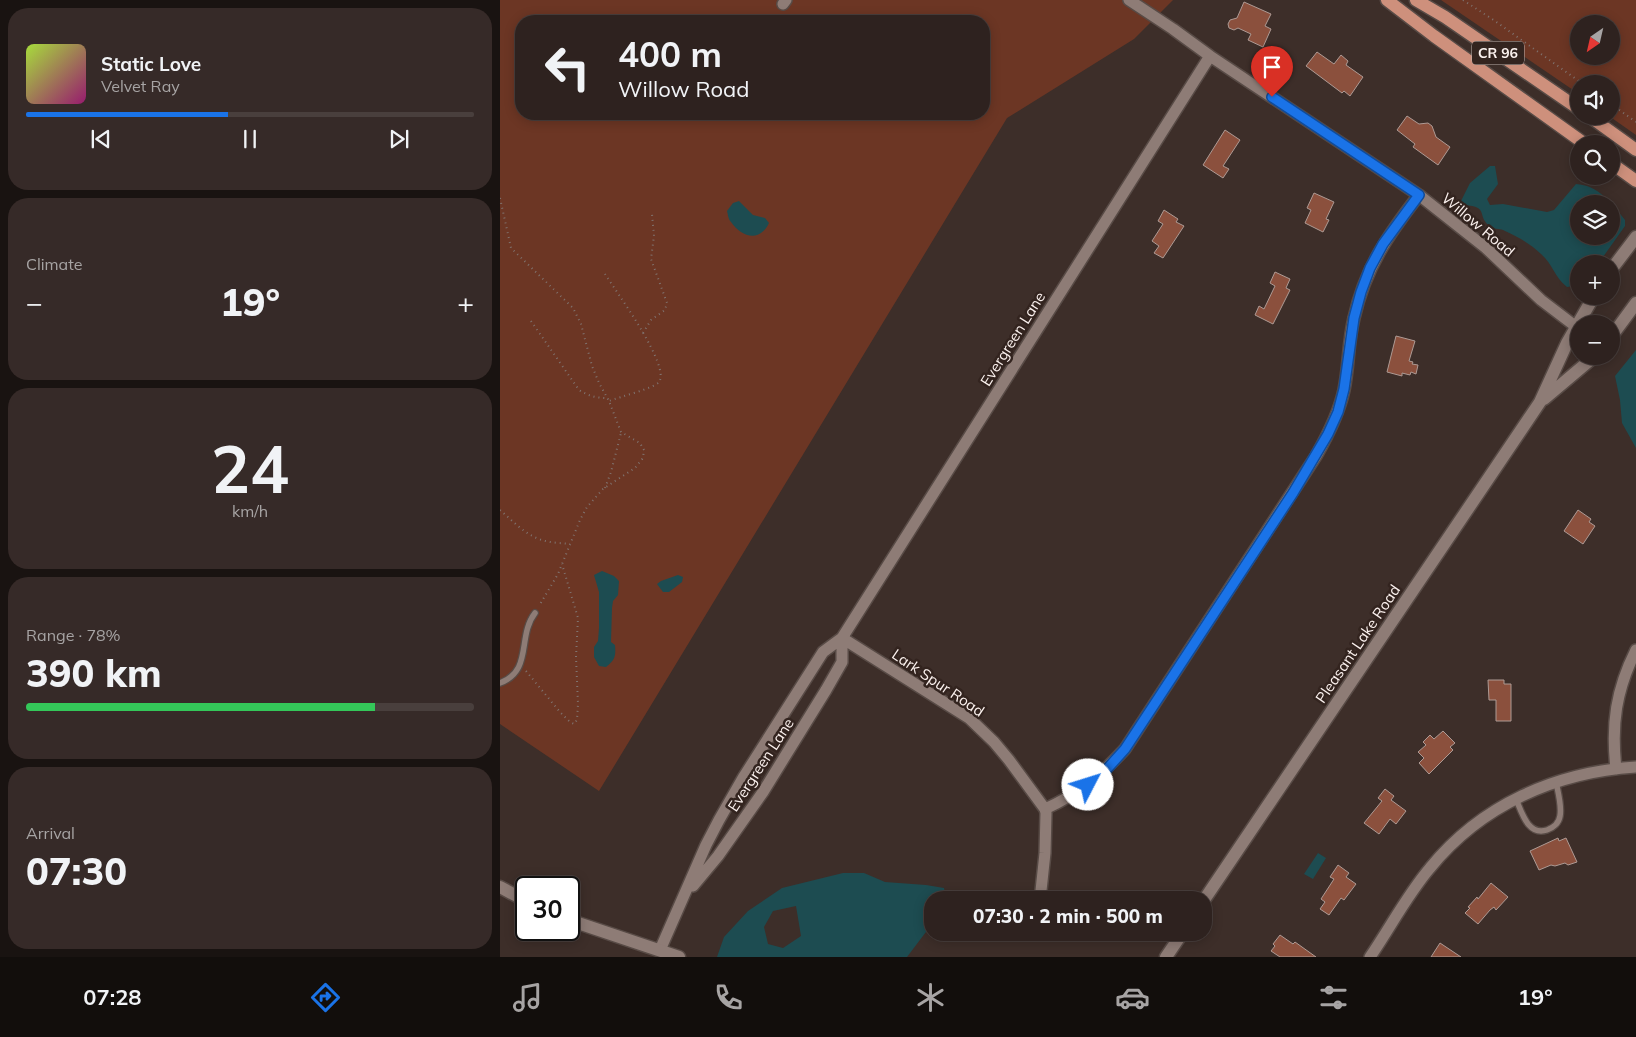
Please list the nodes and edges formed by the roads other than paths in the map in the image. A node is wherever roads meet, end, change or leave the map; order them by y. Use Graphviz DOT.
graph roads {
  1 [pos="1129,0"];
  2 [pos="1388,0"];
  3 [pos="1416,0"];
  4 [pos="1210,56"];
  5 [pos="1570,103"];
  6 [pos="1601,125"];
  7 [pos="1572,135"];
  8 [pos="1636,150"];
  9 [pos="1620,169"];
  10 [pos="1636,181"];
  11 [pos="1419,195"];
  12 [pos="1636,237"];
  13 [pos="1620,258"];
  14 [pos="1636,303"];
  15 [pos="1570,322"];
  16 [pos="1620,325"];
  17 [pos="1570,341"];
  18 [pos="1584,365"];
  19 [pos="1540,402"];
  20 [pos="535,613"];
  21 [pos="842,638"];
  22 [pos="1636,650"];
  23 [pos="500,683"];
  24 [pos="1636,767"];
  25 [pos="1616,769"];
  26 [pos="1556,782"];
  27 [pos="1516,798"];
  28 [pos="1045,809"];
  29 [pos="500,887"];
  30 [pos="1041,891"];
  31 [pos="1210,891"];
  32 [pos="515,895"];
  33 [pos="684,898"];
  34 [pos="580,924"];
  35 [pos="1177,941"];
  36 [pos="660,950"];
  37 [pos="679,957"];
  38 [pos="1166,957"];
  39 [pos="1370,957"];
  1 -- 4 [label="street, Willow Road"];
  2 -- 7 [label="main road, CR 96"];
  3 -- 5 [label="main road, CR 96"];
  4 -- 11 [label="street, Willow Road"];
  4 -- 21 [label="street, Evergreen Lane"];
  6 -- 8 [label="main road"];
  9 -- 10 [label="main road"];
  11 -- 15 [label="street, Willow Road"];
  11 -- 28 [label="street"];
  12 -- 13 [label="street"];
  14 -- 16 [label="street"];
  17 -- 19 [label="street, Pleasant Lake Road"];
  18 -- 19 [label="street, Pleasant Lake Road"];
  19 -- 31 [label="street, Pleasant Lake Road"];
  20 -- 23 [label="lane"];
  21 -- 28 [label="street, Lark Spur Road"];
  21 -- 33 [label="street, Evergreen Lane"];
  21 -- 33 [label="street, Evergreen Lane"];
  22 -- 25 [label="street"];
  24 -- 25 [label="street"];
  25 -- 26 [label="street"];
  26 -- 27 [label="street"];
  26 -- 27 [label="lane"];
  27 -- 39 [label="street"];
  28 -- 30 [label="street"];
  29 -- 32 [label="street"];
  33 -- 36 [label="street, Evergreen Lane"];
  34 -- 36 [label="street"];
  35 -- 38 [label="street"];
  36 -- 37 [label="street"];
}
